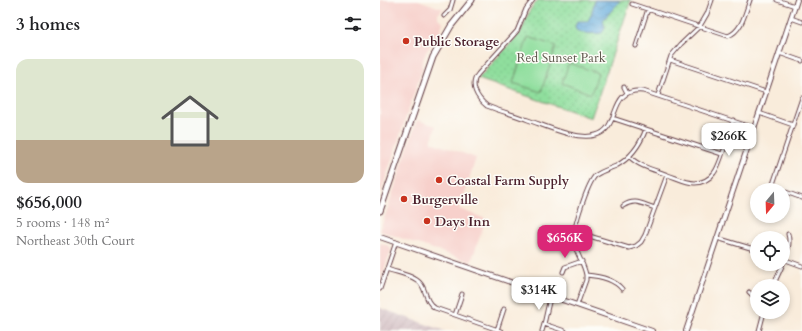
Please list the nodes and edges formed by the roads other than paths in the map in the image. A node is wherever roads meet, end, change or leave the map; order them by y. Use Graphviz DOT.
graph roads {
  1 [pos="453,0"];
  2 [pos="472,0"];
  3 [pos="533,0"];
  4 [pos="712,0"];
  5 [pos="750,0"];
  6 [pos="777,0"];
  7 [pos="797,0"];
  8 [pos="632,4"];
  9 [pos="795,6"];
  10 [pos="648,9"];
  11 [pos="444,16"];
  12 [pos="791,18"];
  13 [pos="802,22"];
  14 [pos="700,26"];
  15 [pos="636,46"];
  16 [pos="779,53"];
  17 [pos="670,60"];
  18 [pos="802,61"];
  19 [pos="624,87"];
  20 [pos="766,92"];
  21 [pos="627,94"];
  22 [pos="658,95"];
  23 [pos="802,98"];
  24 [pos="759,113"];
  25 [pos="612,118"];
  26 [pos="733,120"];
  27 [pos="793,125"];
  28 [pos="754,128"];
  29 [pos="646,129"];
  30 [pos="722,154"];
  31 [pos="629,156"];
  32 [pos="667,175"];
  33 [pos="706,180"];
  34 [pos="773,183"];
  35 [pos="708,185"];
  36 [pos="790,194"];
  37 [pos="802,198"];
  38 [pos="623,206"];
  39 [pos="655,208"];
  40 [pos="380,211"];
  41 [pos="574,233"];
  42 [pos="380,237"];
  43 [pos="717,238"];
  44 [pos="396,242"];
  45 [pos="636,246"];
  46 [pos="750,248"];
  47 [pos="638,251"];
  48 [pos="582,261"];
  49 [pos="790,263"];
  50 [pos="802,266"];
  51 [pos="387,270"];
  52 [pos="563,272"];
  53 [pos="586,275"];
  54 [pos="380,289"];
  55 [pos="622,289"];
  56 [pos="462,294"];
  57 [pos="551,296"];
  58 [pos="427,299"];
  59 [pos="423,302"];
  60 [pos="577,305"];
  61 [pos="504,310"];
  62 [pos="455,315"];
  63 [pos="762,319"];
  64 [pos="544,324"];
  65 [pos="497,330"];
  66 [pos="501,331"];
  67 [pos="542,331"];
  68 [pos="565,331"];
  69 [pos="652,331"];
  70 [pos="686,331"];
  71 [pos="759,331"];
  1 -- 11 [label="street"];
  2 -- 40 [label="highway"];
  3 -- 25 [label="street"];
  4 -- 14 [label="street"];
  5 -- 14 [label="street"];
  6 -- 9 [label="street"];
  7 -- 9 [label="street"];
  8 -- 10 [label="street"];
  9 -- 12 [label="street"];
  10 -- 14 [label="street"];
  10 -- 15 [label="street"];
  12 -- 13 [label="street"];
  12 -- 16 [label="street"];
  14 -- 17 [label="street"];
  16 -- 18 [label="street"];
  16 -- 20 [label="street"];
  17 -- 20 [label="street"];
  17 -- 22 [label="street"];
  19 -- 21 [label="street"];
  20 -- 24 [label="street"];
  21 -- 22 [label="street"];
  21 -- 25 [label="street"];
  22 -- 26 [label="street"];
  23 -- 27 [label="street"];
  24 -- 27 [label="street"];
  24 -- 28 [label="street"];
  25 -- 29 [label="street"];
  26 -- 28 [label="street"];
  26 -- 30 [label="street"];
  27 -- 34 [label="street"];
  28 -- 43 [label="street"];
  29 -- 30 [label="street"];
  29 -- 31 [label="street"];
  30 -- 33 [label="street"];
  31 -- 32 [label="street"];
  31 -- 41 [label="street"];
  32 -- 33 [label="street"];
  32 -- 39 [label="street"];
  33 -- 35 [label="street"];
  36 -- 37 [label="street"];
  38 -- 39 [label="street"];
  39 -- 45 [label="street"];
  41 -- 45 [label="street"];
  41 -- 48 [label="street"];
  42 -- 44 [label="street"];
  43 -- 46 [label="street"];
  43 -- 70 [label="street"];
  44 -- 51 [label="street"];
  44 -- 57 [label="street"];
  45 -- 47 [label="street"];
  48 -- 52 [label="street"];
  48 -- 53 [label="street"];
  49 -- 50 [label="street"];
  51 -- 54 [label="street"];
  51 -- 58 [label="street"];
  53 -- 55 [label="street"];
  53 -- 60 [label="street"];
  56 -- 62 [label="street"];
  57 -- 60 [label="street"];
  57 -- 64 [label="street"];
  58 -- 59 [label="street"];
  58 -- 62 [label="street"];
  60 -- 69 [label="street"];
  61 -- 65 [label="street"];
  62 -- 65 [label="street"];
  63 -- 71 [label="street"];
  64 -- 67 [label="street"];
  64 -- 68 [label="street"];
  65 -- 66 [label="street"];
}
